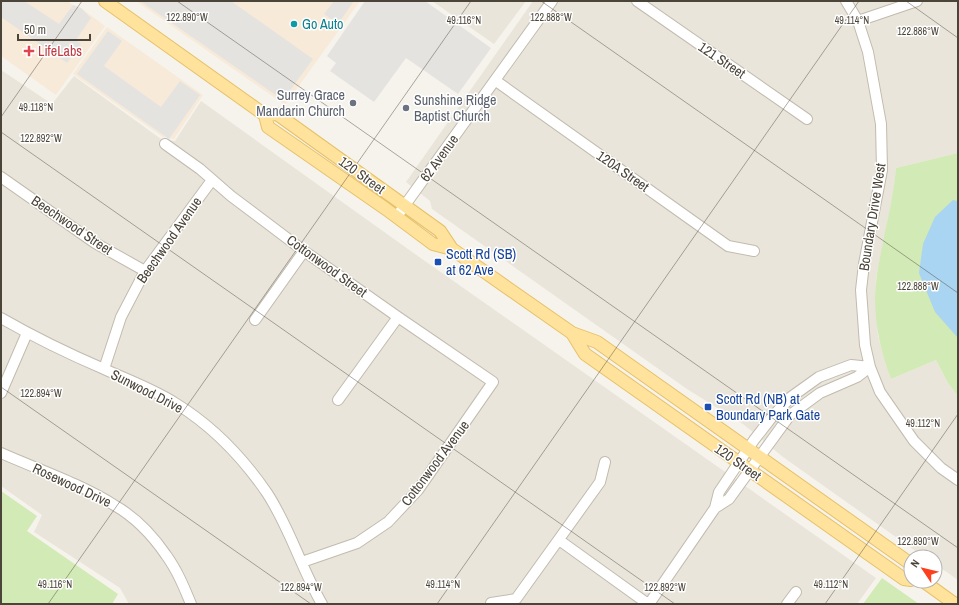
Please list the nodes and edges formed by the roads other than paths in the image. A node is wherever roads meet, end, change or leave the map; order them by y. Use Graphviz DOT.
graph roads {
  1 [pos="105,1"];
  2 [pos="552,1"];
  3 [pos="636,1"];
  4 [pos="846,1"];
  5 [pos="917,1"];
  6 [pos="858,22"];
  7 [pos="496,81"];
  8 [pos="265,115"];
  9 [pos="807,119"];
  10 [pos="165,144"];
  11 [pos="1,176"];
  12 [pos="212,180"];
  13 [pos="405,206"];
  14 [pos="396,217"];
  15 [pos="452,249"];
  16 [pos="304,251"];
  17 [pos="754,251"];
  18 [pos="145,271"];
  19 [pos="398,317"];
  20 [pos="1,318"];
  21 [pos="255,320"];
  22 [pos="27,333"];
  23 [pos="572,333"];
  24 [pos="870,367"];
  25 [pos="104,369"];
  26 [pos="493,382"];
  27 [pos="1,393"];
  28 [pos="338,400"];
  29 [pos="748,449"];
  30 [pos="1,453"];
  31 [pos="759,457"];
  32 [pos="605,462"];
  33 [pos="739,463"];
  34 [pos="750,470"];
  35 [pos="958,480"];
  36 [pos="715,508"];
  37 [pos="559,540"];
  38 [pos="903,558"];
  39 [pos="302,562"];
  40 [pos="903,578"];
  41 [pos="933,589"];
  42 [pos="796,592"];
  43 [pos="491,603"];
  44 [pos="191,604"];
  45 [pos="322,604"];
  46 [pos="649,604"];
  47 [pos="787,604"];
  48 [pos="955,604"];
  1 -- 8 [label="main road, 120 Street"];
  2 -- 7 [label="street, 62 Avenue"];
  3 -- 9 [label="street, 121 Street"];
  4 -- 6 [label="street, Boundary Drive West"];
  5 -- 6 [label="street"];
  6 -- 24 [label="street, Boundary Drive West"];
  7 -- 13 [label="street, 62 Avenue"];
  7 -- 17 [label="street, 120A Street"];
  8 -- 13 [label="main road, 120 Street"];
  8 -- 14 [label="main road, 120 Street"];
  10 -- 12 [label="street, Cottonwood Street"];
  11 -- 18 [label="street, Beechwood Street"];
  12 -- 16 [label="street, Cottonwood Street"];
  12 -- 18 [label="street, Beechwood Avenue"];
  13 -- 14 [label="street, 62 Avenue"];
  13 -- 15 [label="main road, 120 Street"];
  14 -- 15 [label="main road, 120 Street"];
  15 -- 23 [label="main road, 120 Street"];
  16 -- 19 [label="street, Cottonwood Street"];
  16 -- 21 [label="street"];
  18 -- 25 [label="street, Beechwood Avenue"];
  19 -- 26 [label="street, Cottonwood Street"];
  19 -- 28 [label="street"];
  20 -- 22 [label="street, Sunwood Drive"];
  22 -- 25 [label="street, Sunwood Drive"];
  22 -- 27 [label="street"];
  23 -- 29 [label="main road, 120 Street"];
  23 -- 33 [label="main road, 120 Street"];
  24 -- 29 [label="street"];
  24 -- 31 [label="street"];
  24 -- 35 [label="street, Boundary Drive West"];
  25 -- 39 [label="street, Sunwood Drive"];
  26 -- 39 [label="street, Cottonwood Avenue"];
  29 -- 31 [label="main road, 120 Street"];
  29 -- 33 [label="street"];
  30 -- 44 [label="street, Rosewood Drive"];
  31 -- 34 [label="street"];
  31 -- 38 [label="main road, 120 Street"];
  32 -- 37 [label="street"];
  33 -- 34 [label="main road, 120 Street"];
  33 -- 36 [label="street"];
  34 -- 36 [label="street"];
  34 -- 40 [label="main road, 120 Street"];
  36 -- 46 [label="street"];
  37 -- 43 [label="street"];
  37 -- 46 [label="street"];
  39 -- 45 [label="street, Sunwood Drive"];
  41 -- 48 [label="main road"];
  42 -- 47 [label="street"];
}
